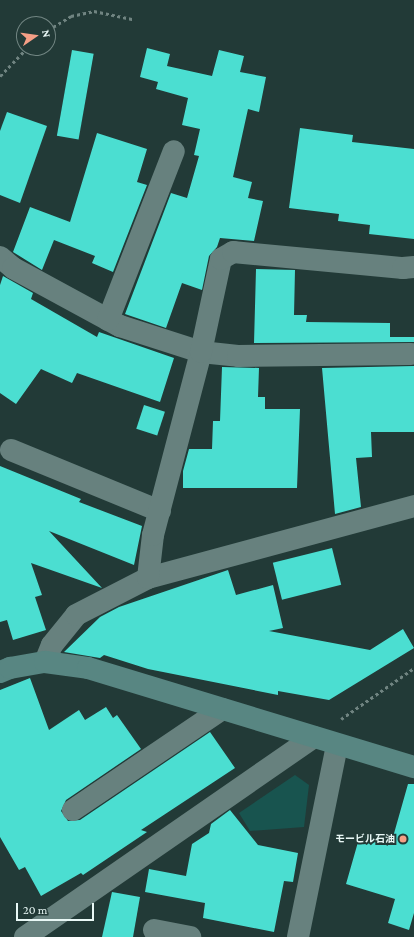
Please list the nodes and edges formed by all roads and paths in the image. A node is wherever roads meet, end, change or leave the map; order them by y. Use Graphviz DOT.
graph roads {
  1 [pos="133,19"];
  2 [pos="56,25"];
  3 [pos="19,56"];
  4 [pos="0,76"];
  5 [pos="174,152"];
  6 [pos="0,257"];
  7 [pos="414,267"];
  8 [pos="108,320"];
  9 [pos="201,352"];
  10 [pos="411,354"];
  11 [pos="12,450"];
  12 [pos="414,506"];
  13 [pos="160,511"];
  14 [pos="148,578"];
  15 [pos="46,662"];
  16 [pos="414,668"];
  17 [pos="0,672"];
  18 [pos="222,709"];
  19 [pos="314,737"];
  20 [pos="337,745"];
  21 [pos="414,767"];
  22 [pos="74,810"];
  23 [pos="154,930"];
  24 [pos="25,937"];
  25 [pos="190,937"];
  26 [pos="298,937"];
  1 -- 2 [label="path"];
  3 -- 4 [label="path"];
  5 -- 8 [label="street"];
  6 -- 8 [label="street"];
  7 -- 9 [label="street"];
  8 -- 9 [label="street"];
  9 -- 10 [label="street"];
  9 -- 13 [label="street"];
  11 -- 13 [label="street"];
  12 -- 14 [label="street"];
  13 -- 14 [label="street"];
  14 -- 15 [label="street"];
  15 -- 17 [label="street"];
  15 -- 18 [label="street"];
  16 -- 19 [label="path"];
  18 -- 19 [label="street"];
  18 -- 22 [label="street"];
  19 -- 20 [label="street"];
  19 -- 24 [label="street"];
  20 -- 21 [label="street"];
  20 -- 26 [label="street"];
  23 -- 25 [label="street"];
}
